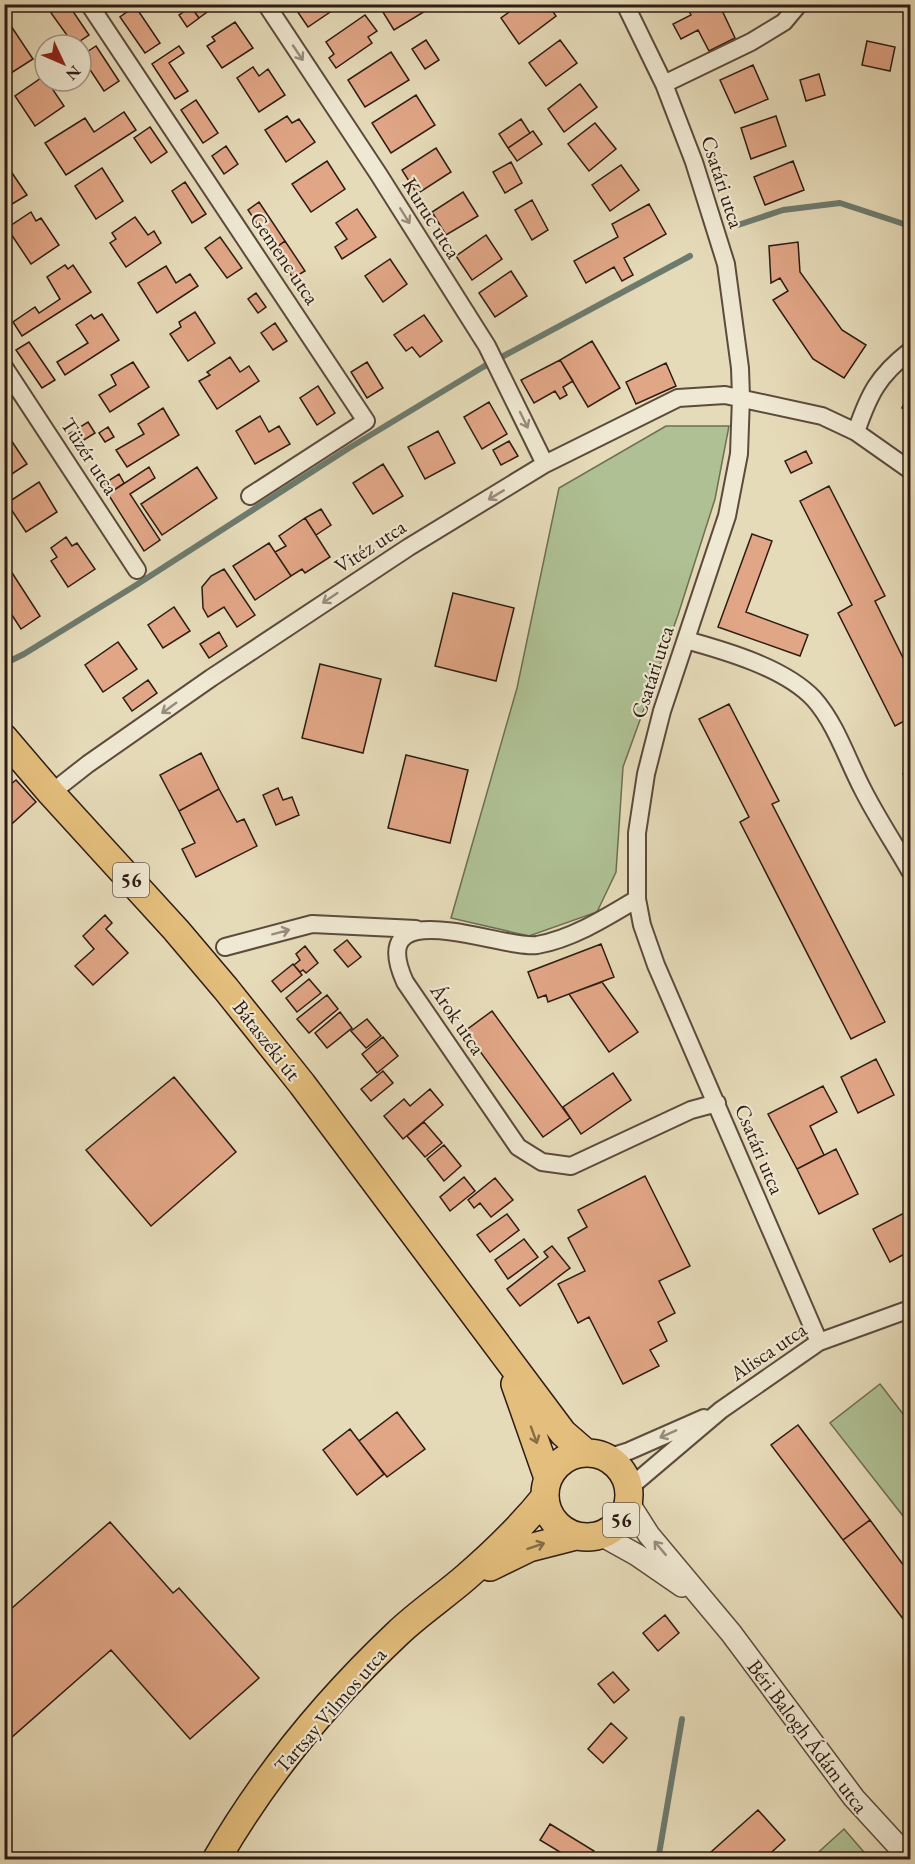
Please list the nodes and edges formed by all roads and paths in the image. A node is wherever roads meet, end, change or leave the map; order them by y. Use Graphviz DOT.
graph roads {
  1 [pos="89,4"];
  2 [pos="266,4"];
  3 [pos="625,4"];
  4 [pos="799,4"];
  5 [pos="664,84"];
  6 [pos="910,351"];
  7 [pos="4,367"];
  8 [pos="741,398"];
  9 [pos="856,432"];
  10 [pos="545,464"];
  11 [pos="910,470"];
  12 [pos="250,496"];
  13 [pos="137,570"];
  14 [pos="686,640"];
  15 [pos="4,738"];
  16 [pos="51,793"];
  17 [pos="910,871"];
  18 [pos="637,899"];
  19 [pos="416,929"];
  20 [pos="225,947"];
  21 [pos="717,1103"];
  22 [pos="910,1309"];
  23 [pos="819,1342"];
  24 [pos="507,1360"];
  25 [pos="721,1410"];
  26 [pos="597,1455"];
  27 [pos="546,1488"];
  28 [pos="629,1495"];
  29 [pos="588,1535"];
  30 [pos="464,1579"];
  31 [pos="710,1609"];
  32 [pos="910,1859"];
  33 [pos="216,1860"];
  1 -- 12 [label="street, Gemenc utca"];
  2 -- 10 [label="street, Kuruc utca, one-way"];
  3 -- 5 [label="street, Csatári utca"];
  4 -- 5 [label="street"];
  5 -- 8 [label="street, Csatári utca"];
  6 -- 9 [label="street"];
  7 -- 13 [label="street, Tüzér utca"];
  8 -- 9 [label="street, Vitéz utca"];
  8 -- 10 [label="street, Vitéz utca"];
  8 -- 14 [label="street, Csatári utca"];
  9 -- 11 [label="street, Vitéz utca"];
  10 -- 16 [label="street, Vitéz utca, one-way"];
  14 -- 17 [label="street"];
  14 -- 18 [label="street, Csatári utca"];
  15 -- 16 [label="main road, Bátaszéki út / 56"];
  16 -- 24 [label="main road, Bátaszéki út / 56"];
  18 -- 19 [label="street"];
  18 -- 21 [label="street, Csatári utca"];
  20 -- 19 [label="street, one-way"];
  19 -- 21 [label="street, Árok utca"];
  21 -- 23 [label="street, Csatári utca"];
  22 -- 23 [label="street, Alisca utca"];
  23 -- 25 [label="street, Alisca utca"];
  24 -- 26 [label="main road, 56"];
  24 -- 27 [label="main road, 56, one-way"];
  25 -- 26 [label="street, Alisca utca, one-way"];
  25 -- 28 [label="street, Alisca utca"];
  26 -- 27 [label="main road, 56"];
  26 -- 28 [label="main road, 56"];
  27 -- 29 [label="main road, 56"];
  27 -- 30 [label="main road, 56"];
  28 -- 29 [label="main road, 56"];
  31 -- 28 [label="street, Béri Balogh Ádám utca, one-way"];
  30 -- 29 [label="main road, 56, one-way"];
  29 -- 31 [label="street, Béri Balogh Ádám utca"];
  30 -- 33 [label="main road, Tartsay Vilmos utca / 56"];
  31 -- 32 [label="street, Béri Balogh Ádám utca"];
}
